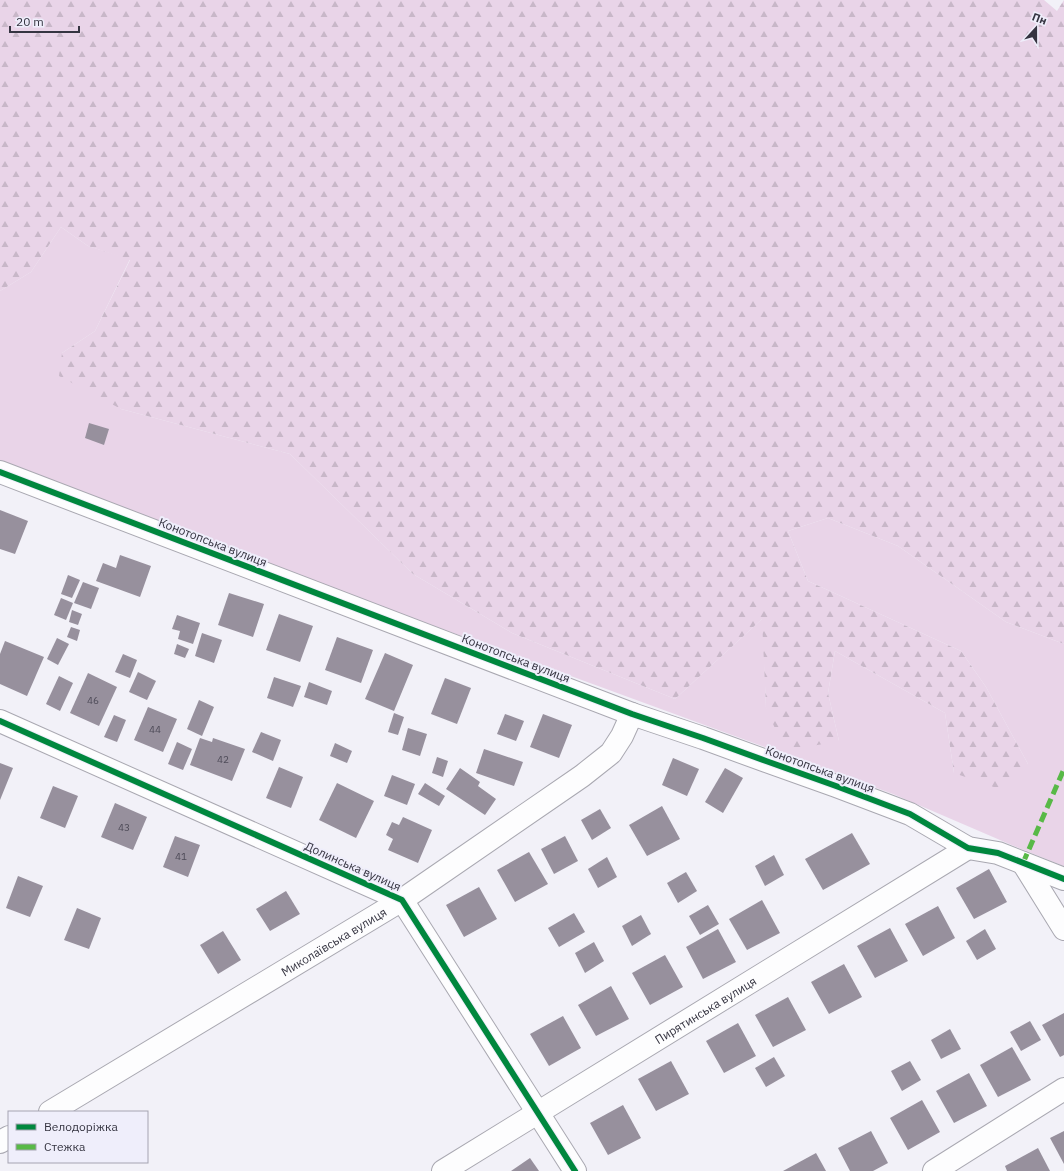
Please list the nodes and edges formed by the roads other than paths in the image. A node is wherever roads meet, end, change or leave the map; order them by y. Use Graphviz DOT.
graph roads {
  1 [pos="0,472"];
  2 [pos="632,714"];
  3 [pos="0,721"];
  4 [pos="968,848"];
  5 [pos="1023,863"];
  6 [pos="1064,879"];
  7 [pos="402,900"];
  8 [pos="1064,929"];
  9 [pos="1064,1089"];
  10 [pos="52,1111"];
  11 [pos="539,1112"];
  12 [pos="443,1171"];
  13 [pos="575,1171"];
  14 [pos="934,1171"];
  1 -- 2 [label="street, Конотопська вулиця"];
  2 -- 4 [label="street, Конотопська вулиця"];
  2 -- 7 [label="street, Миколаївська вулиця"];
  3 -- 7 [label="street, Долинська вулиця"];
  4 -- 5 [label="street, Конотопська вулиця"];
  4 -- 11 [label="street, Пирятинська вулиця"];
  5 -- 6 [label="street, Конотопська вулиця"];
  5 -- 8 [label="street"];
  7 -- 10 [label="street, Миколаївська вулиця"];
  7 -- 11 [label="street, Долинська вулиця"];
  9 -- 14 [label="street"];
  11 -- 12 [label="street, Пирятинська вулиця"];
  11 -- 13 [label="street, Долинська вулиця"];
}
